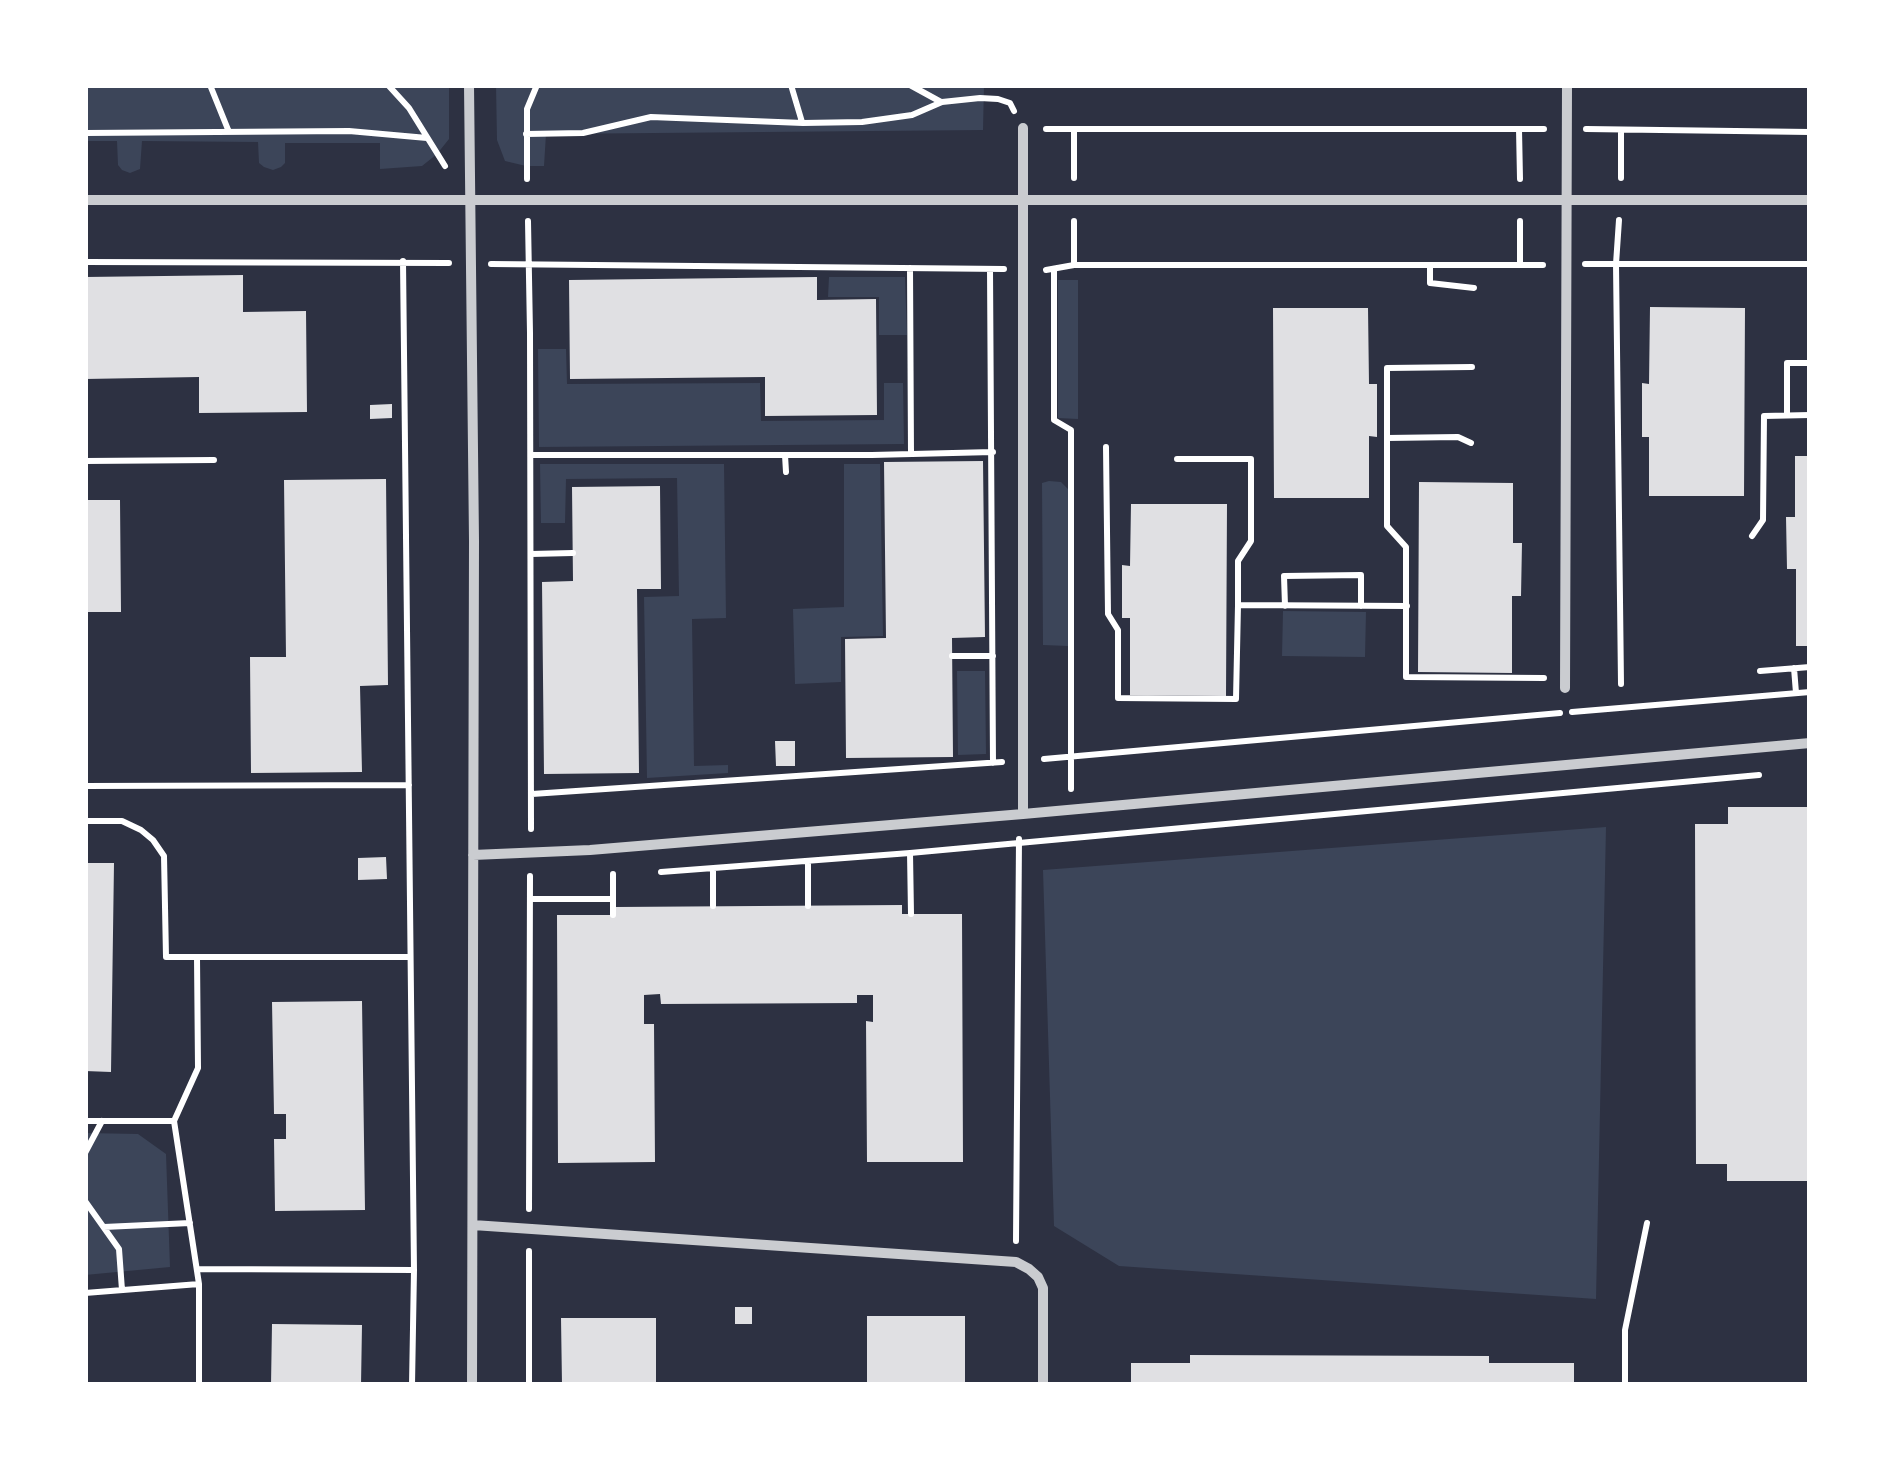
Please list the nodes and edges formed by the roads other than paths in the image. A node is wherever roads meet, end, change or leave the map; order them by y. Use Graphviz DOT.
graph roads {
  1 [pos="469,85"];
  2 [pos="1567,85"];
  3 [pos="1023,128"];
  4 [pos="1023,199"];
  5 [pos="85,200"];
  6 [pos="469,200"];
  7 [pos="1566,200"];
  8 [pos="1810,200"];
  9 [pos="1565,683"];
  10 [pos="1810,743"];
  11 [pos="1023,814"];
  12 [pos="473,855"];
  13 [pos="472,1225"];
  14 [pos="472,1385"];
  15 [pos="1042,1385"];
  1 -- 6 [label="street"];
  2 -- 7 [label="street"];
  3 -- 4 [label="street"];
  4 -- 6 [label="street"];
  4 -- 7 [label="street"];
  4 -- 11 [label="street"];
  5 -- 6 [label="street"];
  6 -- 12 [label="street"];
  7 -- 8 [label="street"];
  7 -- 9 [label="street"];
  10 -- 11 [label="street"];
  11 -- 12 [label="street"];
  12 -- 13 [label="street"];
  13 -- 14 [label="street"];
  13 -- 15 [label="street"];
}
